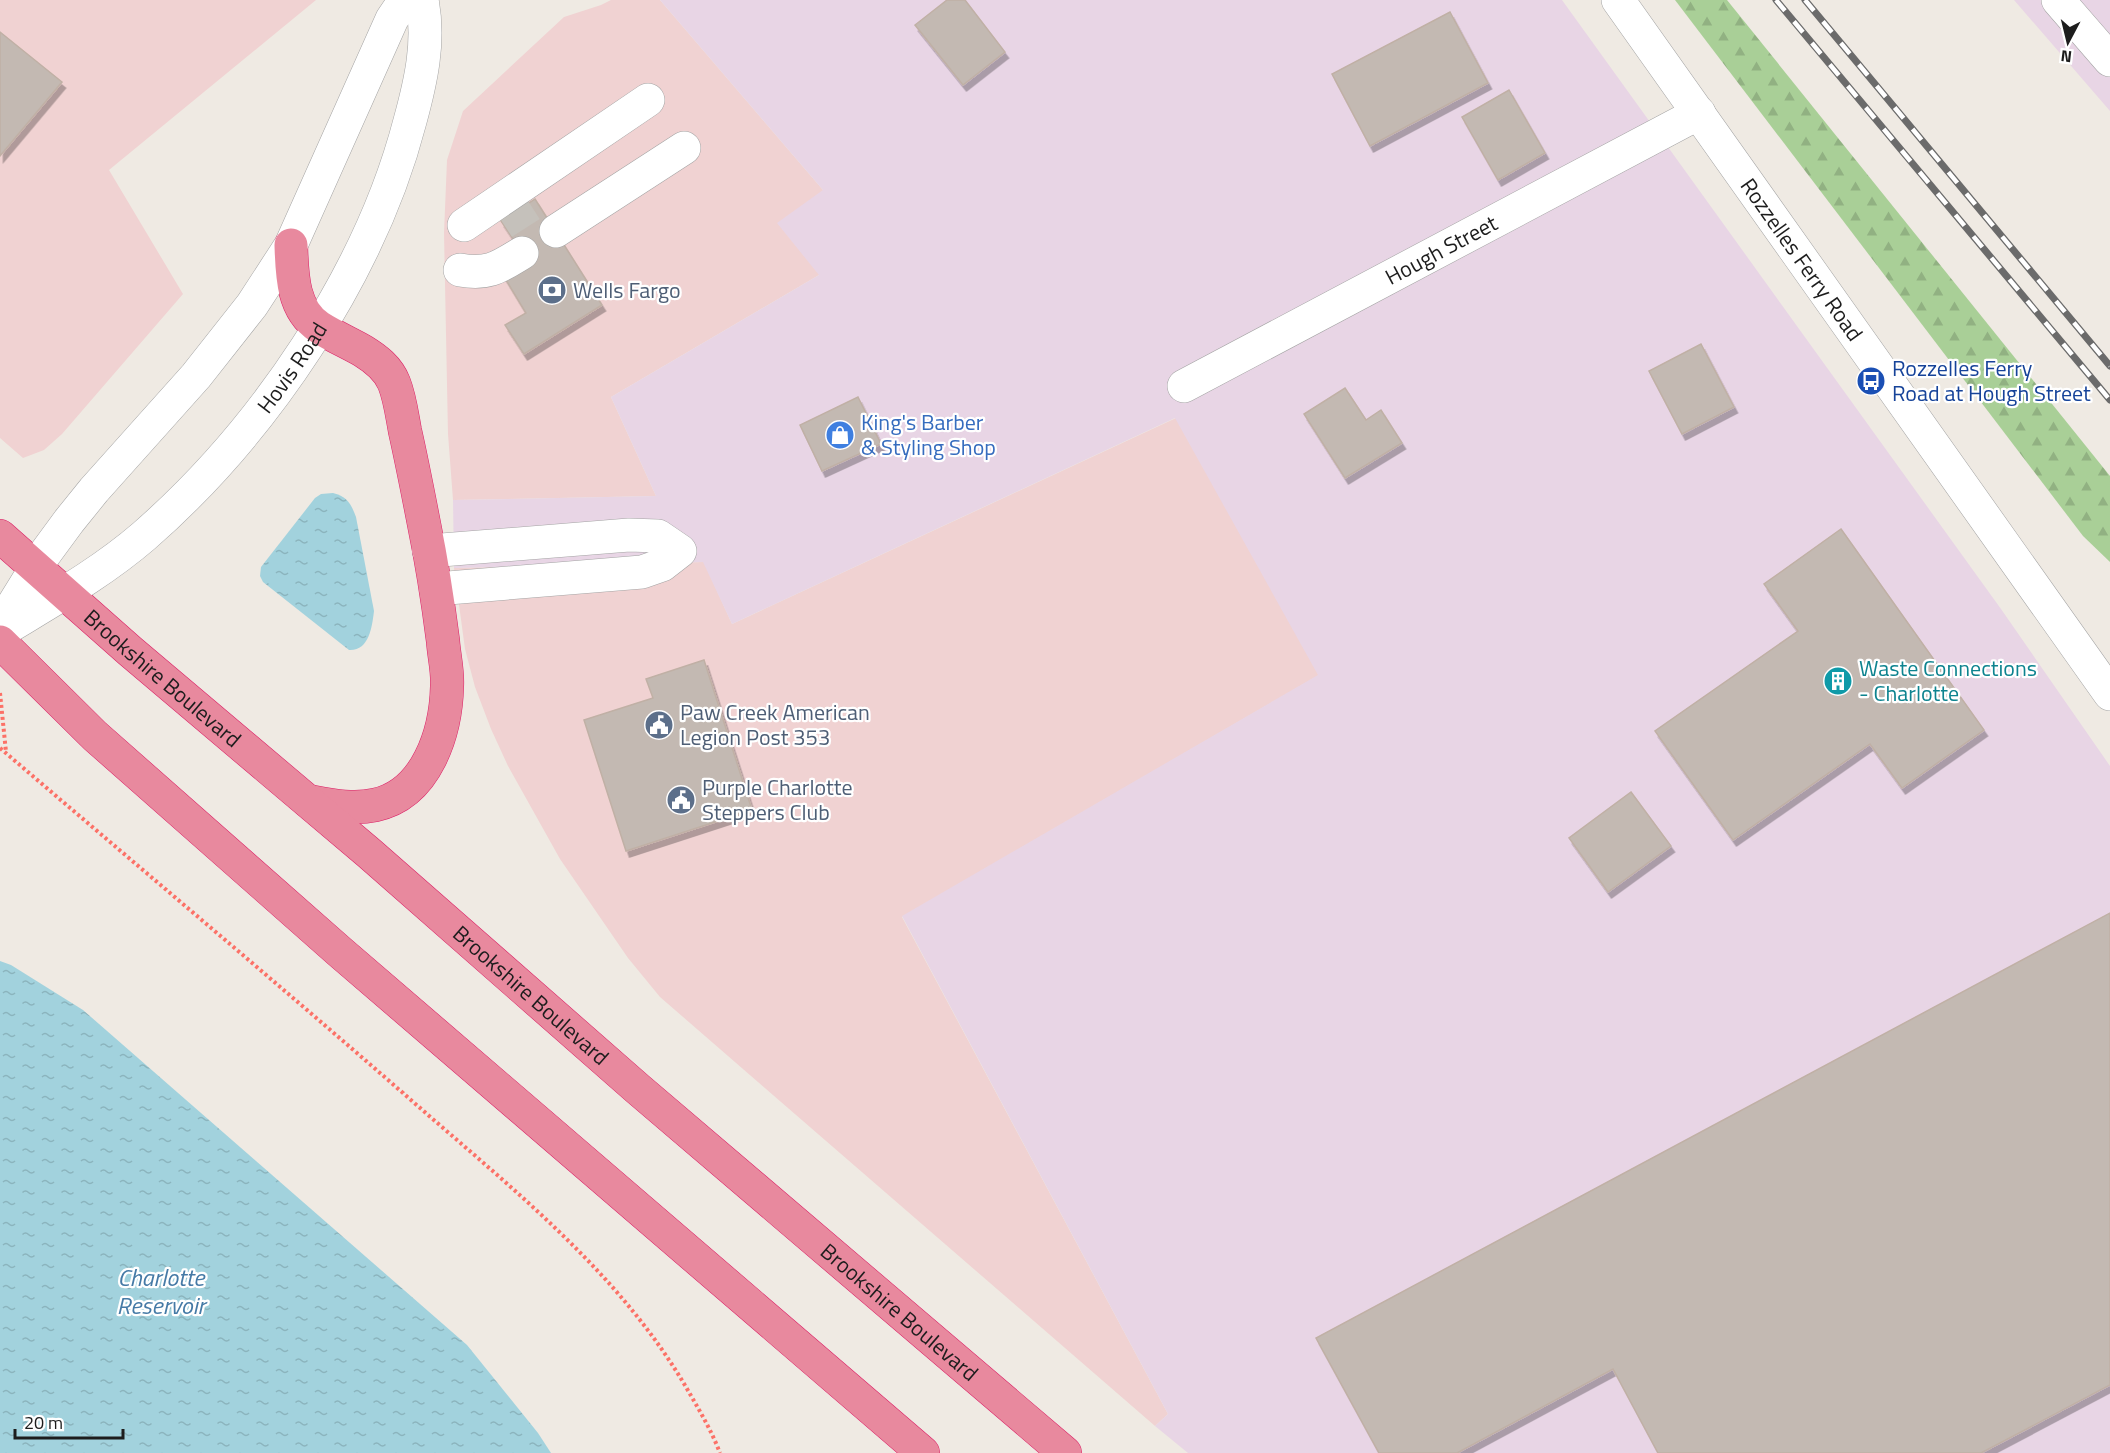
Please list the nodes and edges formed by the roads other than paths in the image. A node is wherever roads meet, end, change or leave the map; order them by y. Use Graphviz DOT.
graph roads {
  1 [pos="405,0"];
  2 [pos="422,0"];
  3 [pos="1618,0"];
  4 [pos="2058,0"];
  5 [pos="2110,60"];
  6 [pos="1699,113"];
  7 [pos="546,216"];
  8 [pos="512,238"];
  9 [pos="291,245"];
  10 [pos="318,327"];
  11 [pos="1184,386"];
  12 [pos="0,536"];
  13 [pos="429,552"];
  14 [pos="36,568"];
  15 [pos="436,589"];
  16 [pos="64,593"];
  17 [pos="0,626"];
  18 [pos="0,632"];
  19 [pos="0,642"];
  20 [pos="2110,694"];
  21 [pos="308,801"];
  22 [pos="924,1453"];
  23 [pos="1065,1453"];
  1 -- 9 [label="street"];
  2 -- 10 [label="street, Hovis Road"];
  3 -- 6 [label="street, Rozzelles Ferry Road"];
  4 -- 5 [label="street"];
  6 -- 11 [label="street, Hough Street"];
  6 -- 20 [label="street, Rozzelles Ferry Road"];
  7 -- 8 [label="street"];
  9 -- 10 [label="highway"];
  9 -- 14 [label="street"];
  10 -- 13 [label="highway"];
  10 -- 16 [label="street, Hovis Road"];
  12 -- 14 [label="highway, Brookshire Boulevard"];
  13 -- 15 [label="highway"];
  13 -- 15 [label="street"];
  14 -- 16 [label="highway, Brookshire Boulevard"];
  14 -- 17 [label="street"];
  15 -- 21 [label="highway"];
  16 -- 18 [label="street, Hovis Road"];
  16 -- 21 [label="highway, Brookshire Boulevard"];
  19 -- 22 [label="highway"];
  21 -- 23 [label="highway, Brookshire Boulevard"];
}
